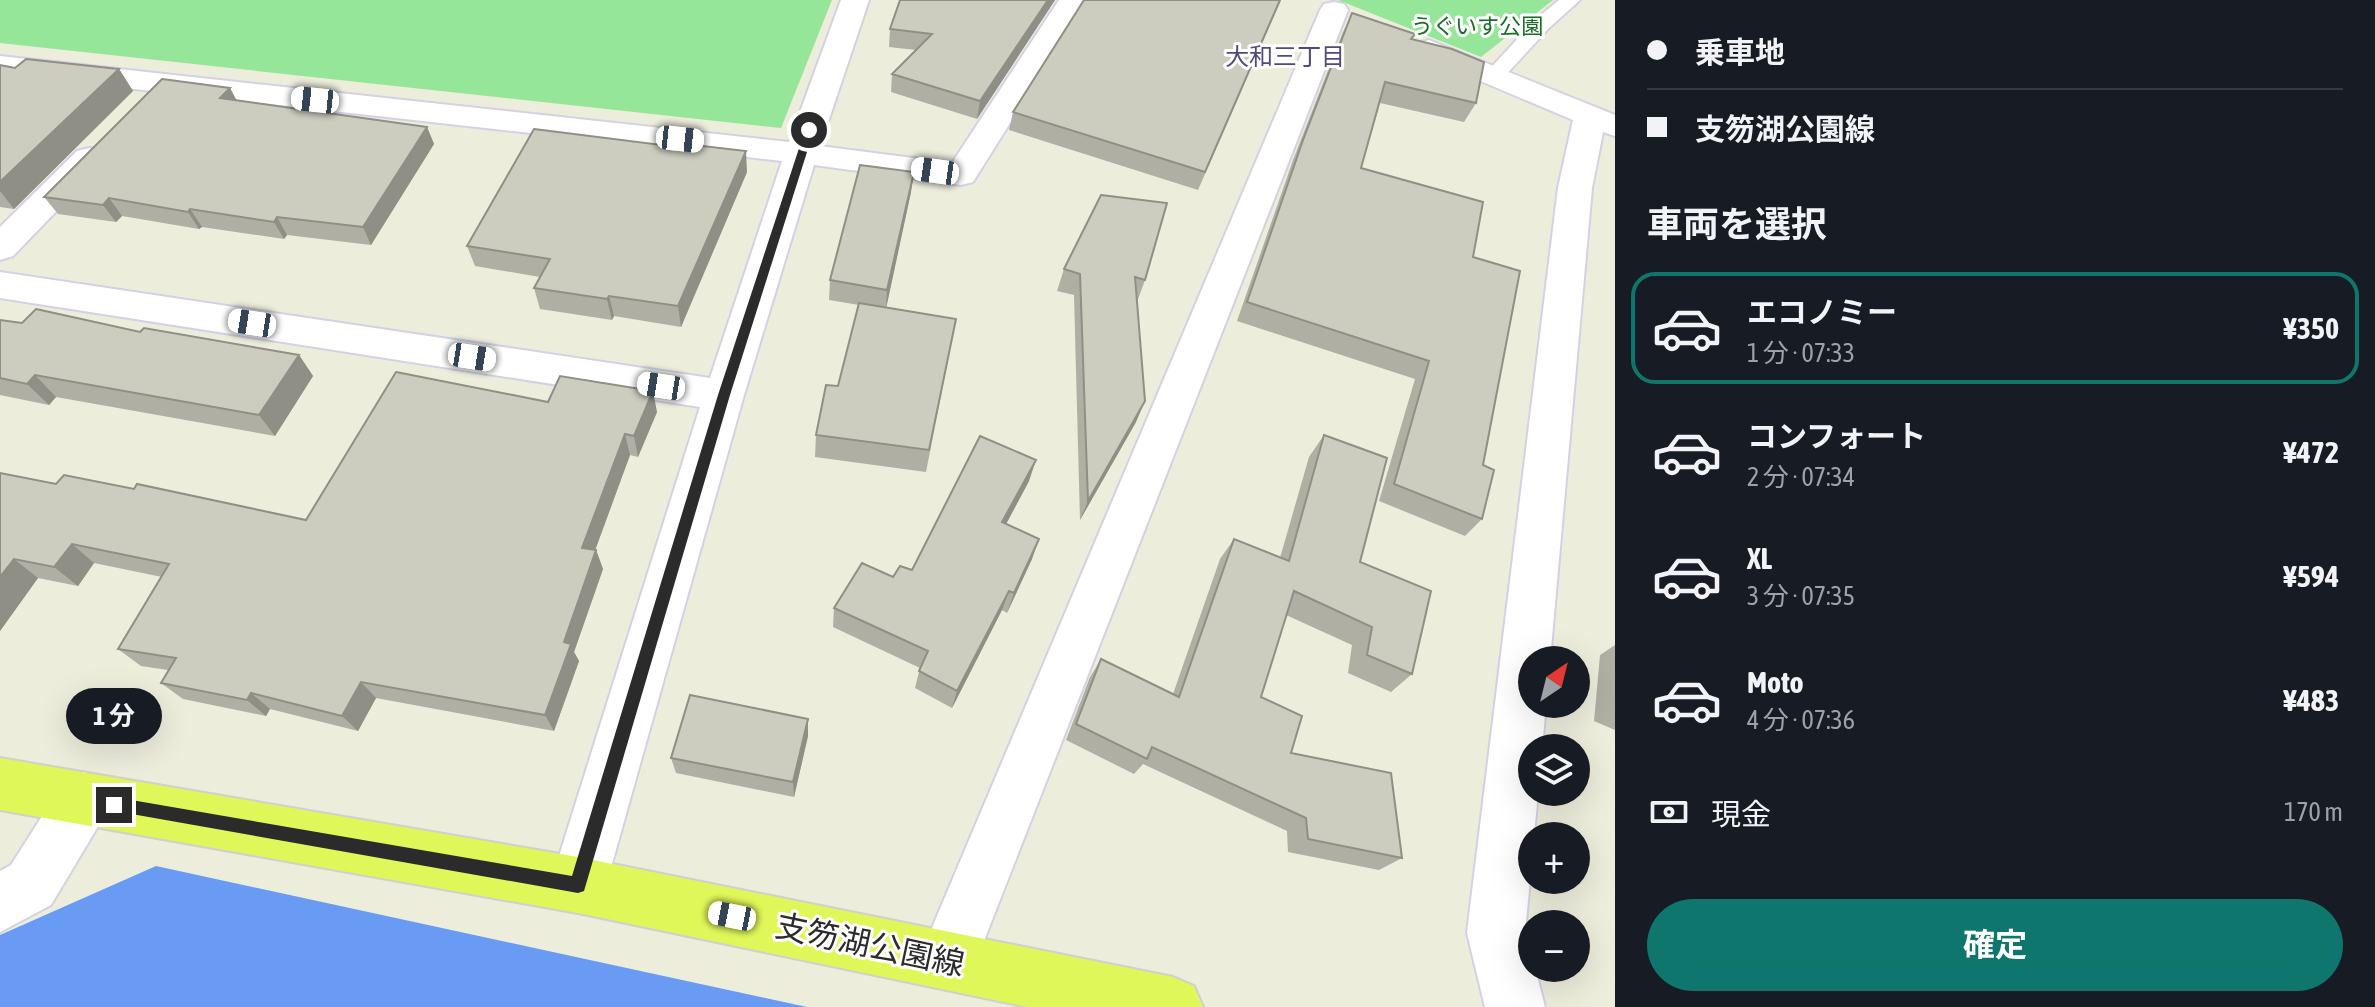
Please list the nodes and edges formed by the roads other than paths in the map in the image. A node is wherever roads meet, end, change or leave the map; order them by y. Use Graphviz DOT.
graph roads {
  1 [pos="855,0"];
  2 [pos="1073,0"];
  3 [pos="1571,0"];
  4 [pos="1336,11"];
  5 [pos="1407,40"];
  6 [pos="0,65"];
  7 [pos="1494,76"];
  8 [pos="164,83"];
  9 [pos="1603,121"];
  10 [pos="801,153"];
  11 [pos="0,248"];
  12 [pos="0,285"];
  13 [pos="724,395"];
  14 [pos="0,784"];
  15 [pos="84,799"];
  16 [pos="578,885"];
  17 [pos="0,903"];
  18 [pos="947,961"];
  19 [pos="1173,1007"];
  20 [pos="1515,1007"];
  1 -- 10 [label="street"];
  2 -- 10 [label="street"];
  3 -- 7 [label="lane"];
  4 -- 18 [label="street"];
  5 -- 7 [label="street"];
  6 -- 8 [label="street"];
  7 -- 9 [label="street"];
  8 -- 10 [label="street"];
  8 -- 11 [label="street"];
  9 -- 20 [label="street"];
  10 -- 13 [label="street"];
  12 -- 13 [label="street"];
  13 -- 16 [label="street"];
  14 -- 15 [label="main road, 支笏湖公園線"];
  15 -- 16 [label="main road, 支笏湖公園線"];
  15 -- 17 [label="street"];
  16 -- 18 [label="main road, 支笏湖公園線"];
  18 -- 19 [label="main road, 支笏湖公園線"];
}
